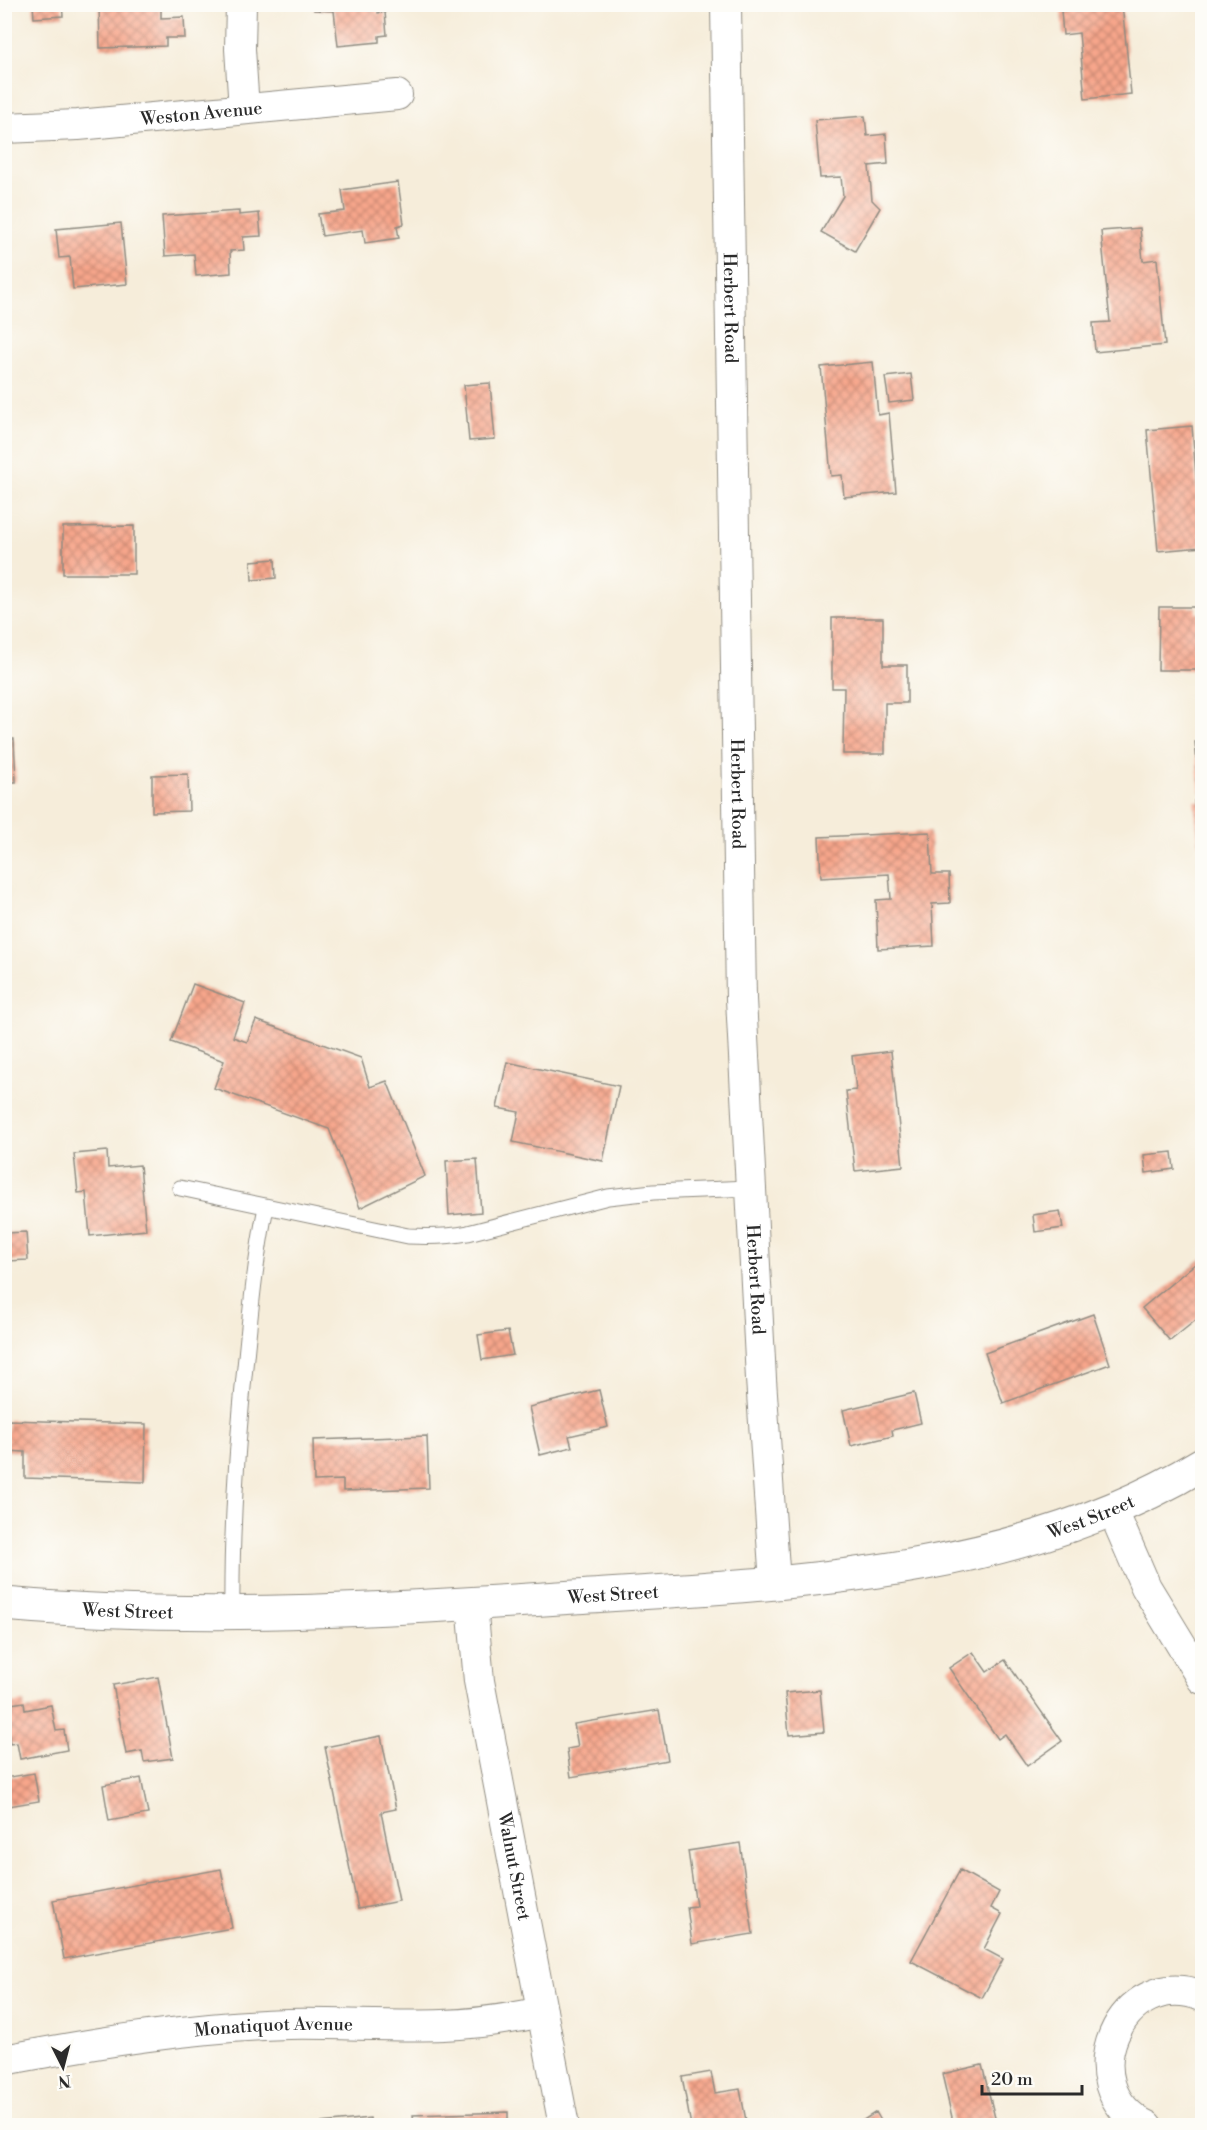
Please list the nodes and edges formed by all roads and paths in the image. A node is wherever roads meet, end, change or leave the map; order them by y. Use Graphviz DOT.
graph roads {
  1 [pos="241,4"];
  2 [pos="726,4"];
  3 [pos="397,95"];
  4 [pos="244,109"];
  5 [pos="4,128"];
  6 [pos="180,1188"];
  7 [pos="750,1188"];
  8 [pos="266,1207"];
  9 [pos="1203,1464"];
  10 [pos="1113,1511"];
  11 [pos="775,1583"];
  12 [pos="4,1604"];
  13 [pos="472,1604"];
  14 [pos="232,1614"];
  15 [pos="1203,1679"];
  16 [pos="1203,1996"];
  17 [pos="542,2012"];
  18 [pos="4,2060"];
  19 [pos="564,2126"];
  20 [pos="1148,2126"];
  1 -- 4 [label="street"];
  2 -- 7 [label="street, Herbert Road"];
  3 -- 4 [label="street, Weston Avenue"];
  4 -- 5 [label="street, Weston Avenue"];
  6 -- 8 [label="lane"];
  7 -- 8 [label="lane"];
  7 -- 11 [label="street, Herbert Road"];
  8 -- 14 [label="lane"];
  9 -- 10 [label="street, West Street"];
  10 -- 11 [label="street, West Street"];
  10 -- 15 [label="street"];
  11 -- 13 [label="street, West Street"];
  12 -- 14 [label="street, West Street"];
  13 -- 14 [label="street, West Street"];
  13 -- 17 [label="street, Walnut Street"];
  16 -- 20 [label="street"];
  17 -- 18 [label="street, Monatiquot Avenue"];
  17 -- 19 [label="street, Walnut Street"];
}
